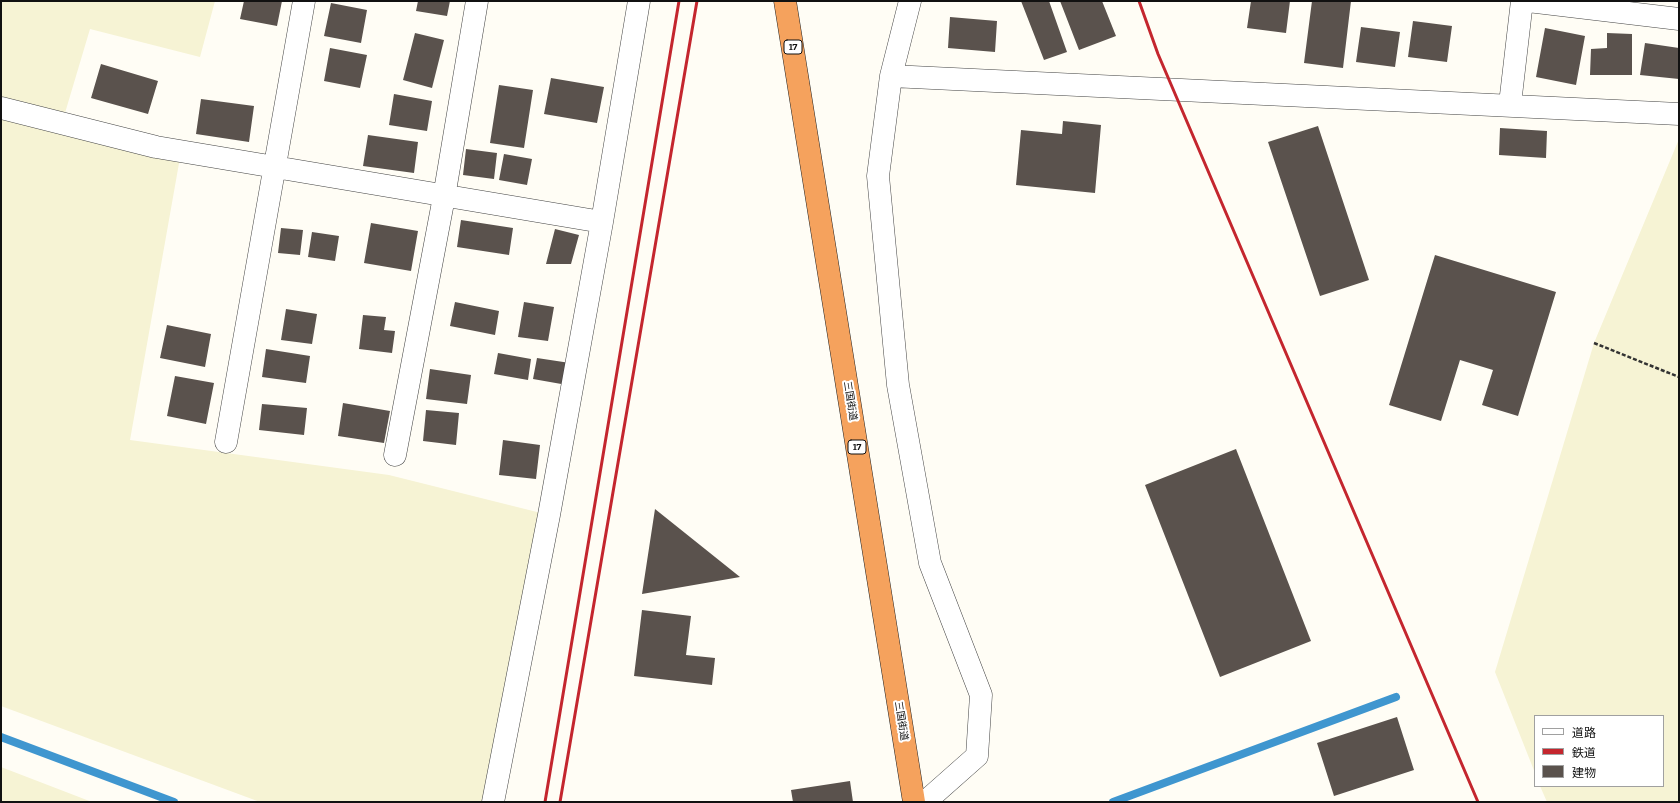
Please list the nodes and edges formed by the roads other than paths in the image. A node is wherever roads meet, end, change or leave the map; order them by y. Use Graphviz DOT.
graph roads {
  1 [pos="304,1"];
  2 [pos="477,1"];
  3 [pos="639,1"];
  4 [pos="786,1"];
  5 [pos="910,1"];
  6 [pos="1522,1"];
  7 [pos="1528,1"];
  8 [pos="1679,18"];
  9 [pos="890,76"];
  10 [pos="1510,104"];
  11 [pos="1,108"];
  12 [pos="1679,114"];
  13 [pos="275,168"];
  14 [pos="444,197"];
  15 [pos="602,222"];
  16 [pos="226,442"];
  17 [pos="395,455"];
  18 [pos="493,802"];
  19 [pos="914,802"];
  20 [pos="925,802"];
  1 -- 13 [label="street"];
  2 -- 14 [label="street"];
  3 -- 15 [label="street"];
  4 -- 19 [label="highway, 三国街道 / 17"];
  5 -- 9 [label="street"];
  6 -- 10 [label="street"];
  7 -- 8 [label="street"];
  9 -- 10 [label="street"];
  9 -- 20 [label="street"];
  10 -- 12 [label="street"];
  11 -- 13 [label="street"];
  13 -- 14 [label="street"];
  13 -- 16 [label="street"];
  14 -- 15 [label="street"];
  14 -- 17 [label="street"];
  15 -- 18 [label="street"];
}
